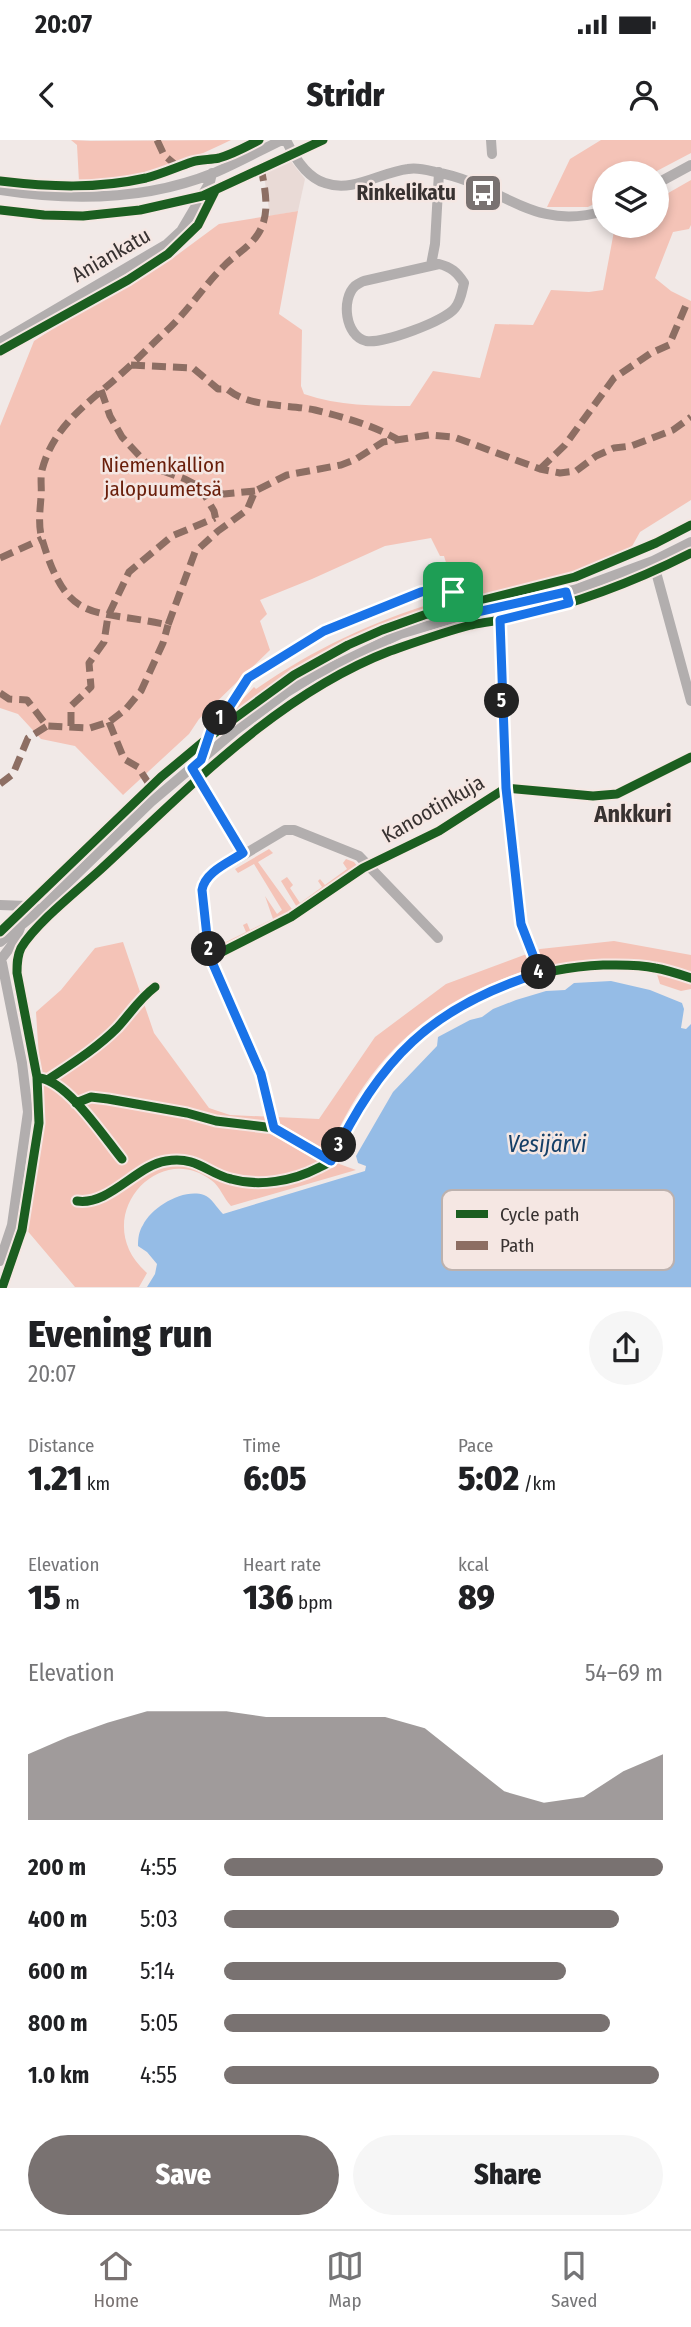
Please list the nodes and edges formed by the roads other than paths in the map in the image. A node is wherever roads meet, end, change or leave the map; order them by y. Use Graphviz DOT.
graph roads {
  1 [pos="284,140"];
  2 [pos="491,140"];
  3 [pos="492,154"];
  4 [pos="691,165"];
  5 [pos="439,172"];
  6 [pos="212,173"];
  7 [pos="669,177"];
  8 [pos="0,190"];
  9 [pos="592,214"];
  10 [pos="431,265"];
  11 [pos="0,342"];
  12 [pos="691,542"];
  13 [pos="653,561"];
  14 [pos="500,607"];
  15 [pos="464,615"];
  16 [pos="691,701"];
  17 [pos="201,760"];
  18 [pos="192,768"];
  19 [pos="243,853"];
  20 [pos="0,905"];
  21 [pos="519,907"];
  22 [pos="40,909"];
  23 [pos="20,928"];
  24 [pos="438,938"];
  25 [pos="0,942"];
  26 [pos="1,961"];
  27 [pos="0,978"];
  28 [pos="9,989"];
  29 [pos="261,1074"];
  30 [pos="0,1261"];
  1 -- 5 [label="street"];
  1 -- 6 [label="street"];
  2 -- 3 [label="street"];
  4 -- 7 [label="street"];
  5 -- 9 [label="street"];
  5 -- 10 [label="street"];
  6 -- 8 [label="street"];
  6 -- 11 [label="street, Aniankatu"];
  10 -- 10 [label="street"];
  12 -- 13 [label="street"];
  13 -- 14 [label="street"];
  13 -- 16 [label="street"];
  14 -- 15 [label="street"];
  14 -- 21 [label="street"];
  15 -- 17 [label="street"];
  15 -- 17 [label="street"];
  17 -- 18 [label="street"];
  18 -- 19 [label="street"];
  18 -- 22 [label="street"];
  19 -- 24 [label="street"];
  19 -- 29 [label="street"];
  20 -- 22 [label="street"];
  22 -- 23 [label="street"];
  23 -- 25 [label="street"];
  23 -- 26 [label="street"];
  26 -- 28 [label="street"];
  27 -- 28 [label="street"];
  28 -- 30 [label="street"];
}
